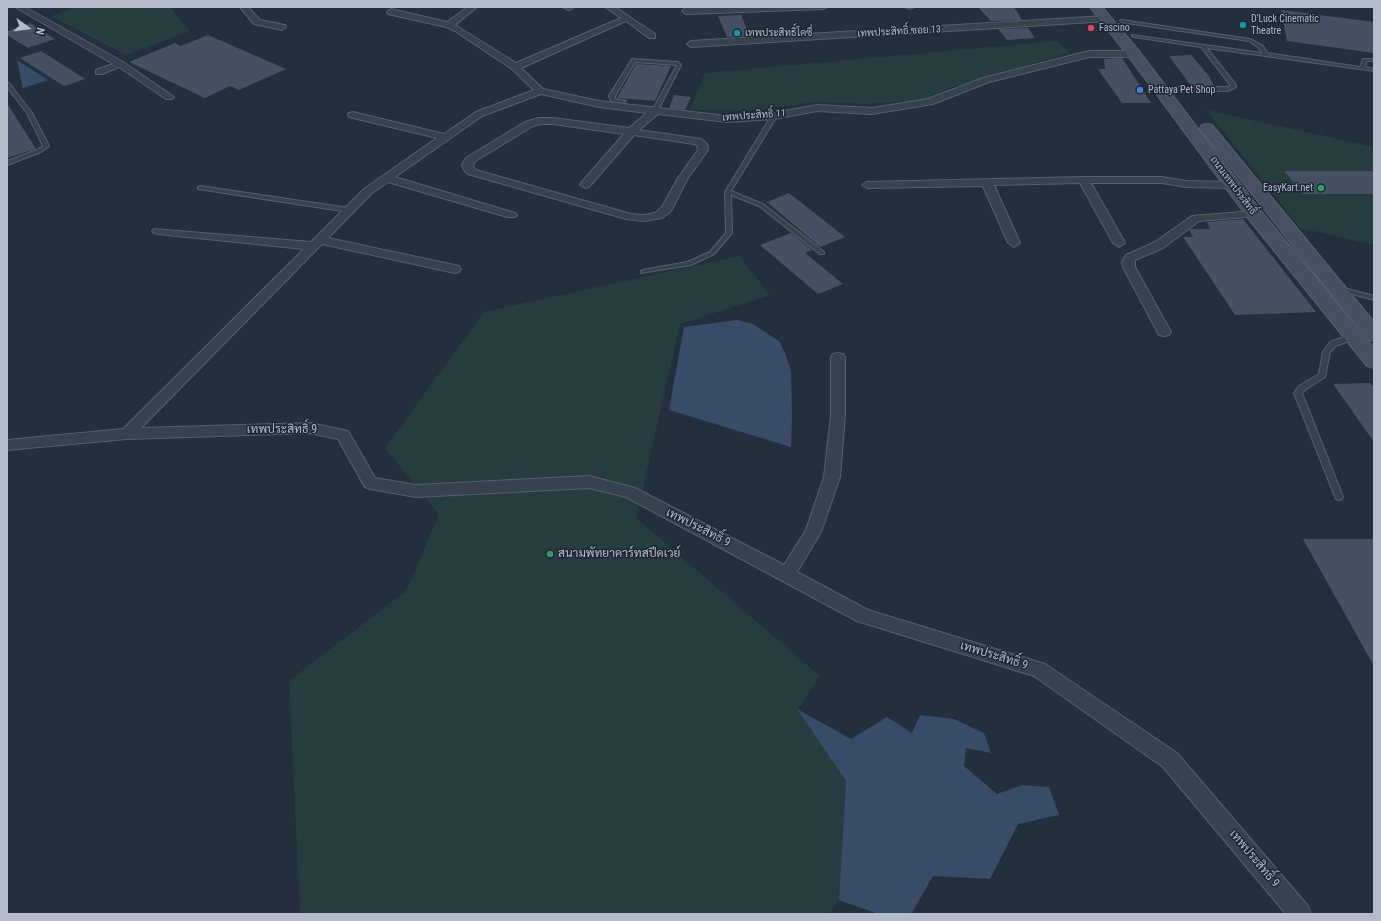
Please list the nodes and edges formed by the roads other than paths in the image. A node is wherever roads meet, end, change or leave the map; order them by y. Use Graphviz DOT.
graph roads {
  1 [pos="19,7"];
  2 [pos="244,7"];
  3 [pos="473,7"];
  4 [pos="609,7"];
  5 [pos="823,7"];
  6 [pos="686,10"];
  7 [pos="391,12"];
  8 [pos="1109,14"];
  9 [pos="627,18"];
  10 [pos="449,25"];
  11 [pos="282,27"];
  12 [pos="1188,31"];
  13 [pos="652,36"];
  14 [pos="1134,36"];
  15 [pos="692,44"];
  16 [pos="1188,44"];
  17 [pos="1204,46"];
  18 [pos="556,48"];
  19 [pos="1134,54"];
  20 [pos="1266,55"];
  21 [pos="569,56"];
  22 [pos="1374,60"];
  23 [pos="120,64"];
  24 [pos="515,67"];
  25 [pos="1362,68"];
  26 [pos="1374,70"];
  27 [pos="99,72"];
  28 [pos="7,84"];
  29 [pos="1175,88"];
  30 [pos="540,90"];
  31 [pos="169,97"];
  32 [pos="623,101"];
  33 [pos="655,111"];
  34 [pos="353,115"];
  35 [pos="774,116"];
  36 [pos="631,132"];
  37 [pos="445,137"];
  38 [pos="7,164"];
  39 [pos="386,178"];
  40 [pos="1084,180"];
  41 [pos="1228,180"];
  42 [pos="987,182"];
  43 [pos="585,185"];
  44 [pos="867,185"];
  45 [pos="200,188"];
  46 [pos="728,192"];
  47 [pos="349,210"];
  48 [pos="1254,214"];
  49 [pos="511,215"];
  50 [pos="158,231"];
  51 [pos="318,243"];
  52 [pos="1014,243"];
  53 [pos="1119,243"];
  54 [pos="822,253"];
  55 [pos="454,269"];
  56 [pos="643,272"];
  57 [pos="1336,289"];
  58 [pos="1374,298"];
  59 [pos="1164,332"];
  60 [pos="1374,335"];
  61 [pos="1354,336"];
  62 [pos="838,357"];
  63 [pos="1374,361"];
  64 [pos="127,434"];
  65 [pos="7,445"];
  66 [pos="1339,497"];
  67 [pos="787,574"];
  68 [pos="1300,914"];
  1 -- 23 [label="street"];
  2 -- 11 [label="street"];
  3 -- 10 [label="street"];
  4 -- 9 [label="street"];
  5 -- 6 [label="street"];
  7 -- 10 [label="street, เทพประสิทธิ์ 11"];
  8 -- 12 [label="lane"];
  8 -- 14 [label="main road, ถนนเทพประสิทธิ์"];
  8 -- 15 [label="street, เทพประสิทธิ์ ซอย 13"];
  8 -- 19 [label="main road, ถนนเทพประสิทธิ์"];
  9 -- 13 [label="street"];
  9 -- 18 [label="street"];
  10 -- 24 [label="street, เทพประสิทธิ์ 11"];
  12 -- 16 [label="lane"];
  12 -- 20 [label="lane"];
  14 -- 16 [label="lane"];
  14 -- 29 [label="main road, ถนนเทพประสิทธิ์"];
  16 -- 17 [label="lane"];
  17 -- 20 [label="lane"];
  17 -- 29 [label="lane"];
  18 -- 21 [label="street"];
  18 -- 24 [label="street"];
  19 -- 35 [label="street, เทพประสิทธิ์ 11"];
  19 -- 41 [label="main road, ถนนเทพประสิทธิ์"];
  20 -- 25 [label="lane"];
  22 -- 25 [label="lane"];
  23 -- 27 [label="street"];
  23 -- 31 [label="street"];
  24 -- 30 [label="street, เทพประสิทธิ์ 11"];
  25 -- 26 [label="lane"];
  28 -- 38 [label="lane"];
  29 -- 57 [label="main road, ถนนเทพประสิทธิ์"];
  30 -- 33 [label="street, เทพประสิทธิ์ 11"];
  30 -- 37 [label="street"];
  32 -- 33 [label="lane"];
  33 -- 35 [label="street, เทพประสิทธิ์ 11"];
  33 -- 36 [label="street"];
  34 -- 37 [label="street"];
  35 -- 46 [label="lane"];
  36 -- 36 [label="street"];
  36 -- 43 [label="street"];
  37 -- 39 [label="street"];
  39 -- 47 [label="street"];
  39 -- 49 [label="street"];
  40 -- 41 [label="street"];
  40 -- 42 [label="street"];
  40 -- 53 [label="street"];
  41 -- 48 [label="main road, ถนนเทพประสิทธิ์"];
  42 -- 44 [label="street"];
  42 -- 52 [label="street"];
  45 -- 47 [label="lane"];
  46 -- 54 [label="lane"];
  46 -- 56 [label="lane"];
  47 -- 51 [label="street"];
  48 -- 59 [label="street"];
  48 -- 61 [label="main road, ถนนเทพประสิทธิ์"];
  50 -- 51 [label="street"];
  51 -- 55 [label="street"];
  51 -- 64 [label="street"];
  57 -- 58 [label="lane"];
  57 -- 60 [label="main road, ถนนเทพประสิทธิ์"];
  61 -- 63 [label="main road, ถนนเทพประสิทธิ์"];
  61 -- 66 [label="lane"];
  62 -- 67 [label="street"];
  64 -- 65 [label="street, เทพประสิทธิ์ 9"];
  64 -- 67 [label="street, เทพประสิทธิ์ 9"];
  67 -- 68 [label="street, เทพประสิทธิ์ 9"];
}
